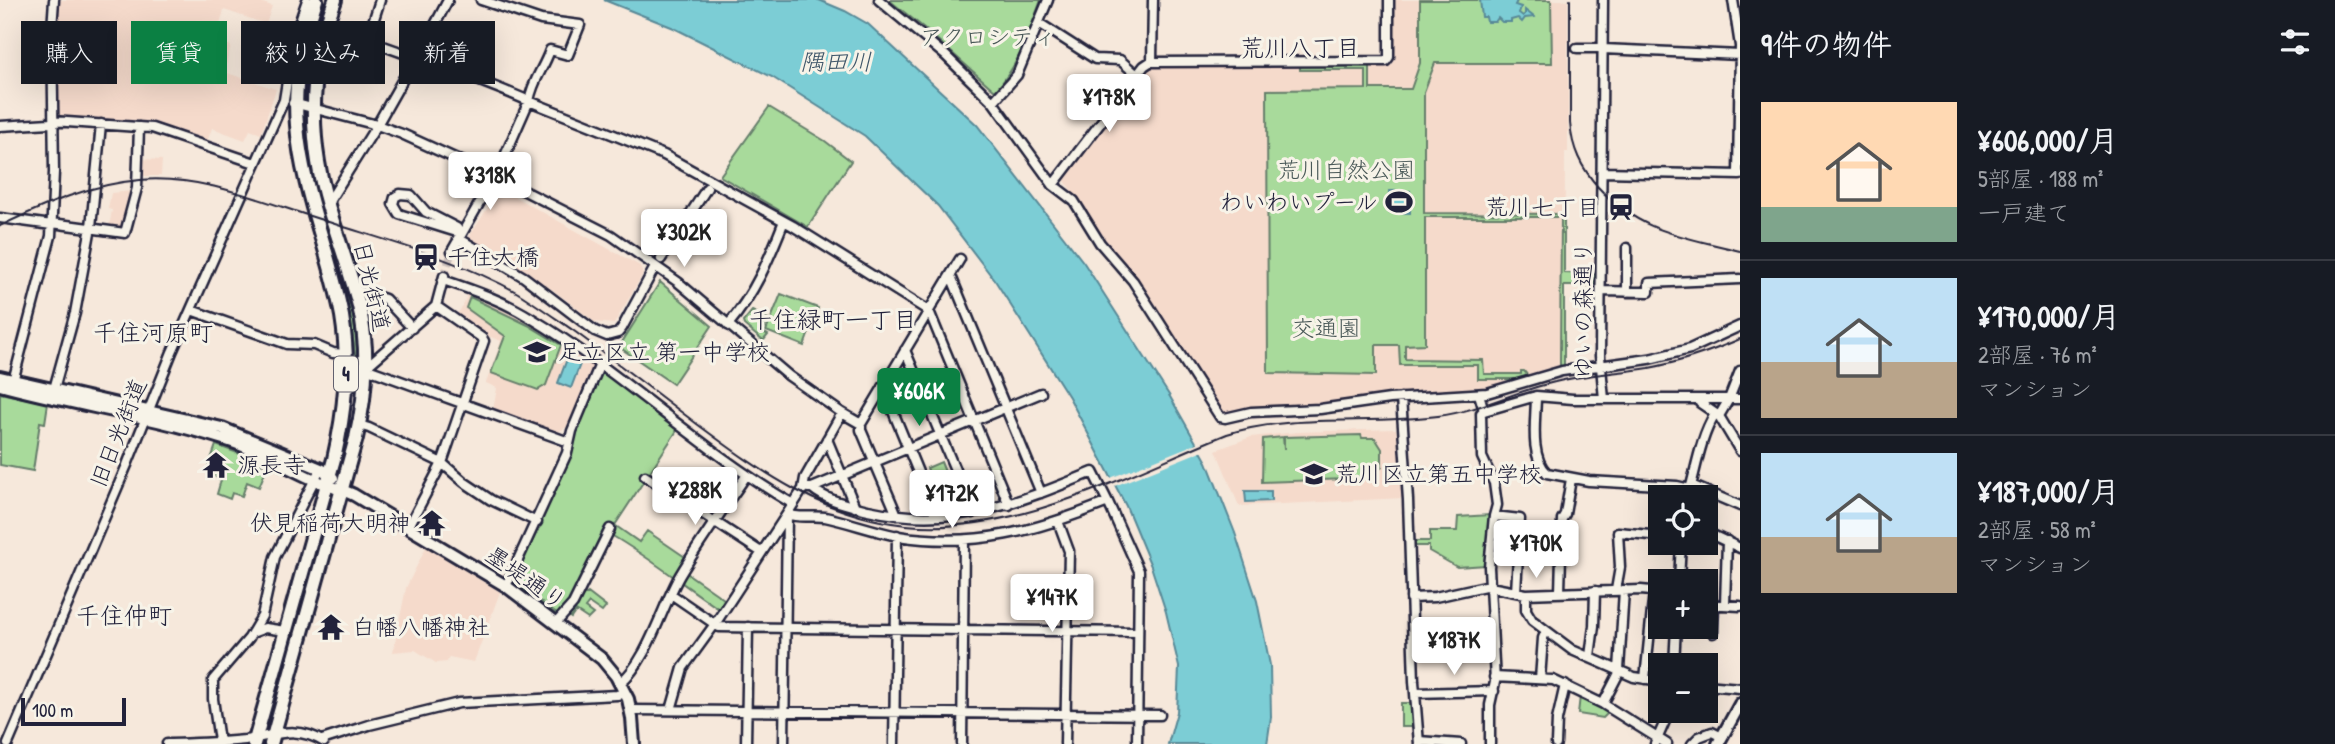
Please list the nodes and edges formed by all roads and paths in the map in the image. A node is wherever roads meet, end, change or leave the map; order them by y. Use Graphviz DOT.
graph roads {
  1 [pos="54,0"];
  2 [pos="307,0"];
  3 [pos="316,0"];
  4 [pos="380,0"];
  5 [pos="448,0"];
  6 [pos="481,0"];
  7 [pos="879,0"];
  8 [pos="1048,0"];
  9 [pos="1153,0"];
  10 [pos="1389,0"];
  11 [pos="1603,0"];
  12 [pos="1733,0"];
  13 [pos="333,3"];
  14 [pos="327,21"];
  15 [pos="373,21"];
  16 [pos="436,21"];
  17 [pos="1040,23"];
  18 [pos="1577,48"];
  19 [pos="1603,49"];
  20 [pos="1740,55"];
  21 [pos="1152,62"];
  22 [pos="1137,75"];
  23 [pos="316,84"];
  24 [pos="401,84"];
  25 [pos="487,84"];
  26 [pos="529,101"];
  27 [pos="290,102"];
  28 [pos="993,102"];
  29 [pos="314,108"];
  30 [pos="53,121"];
  31 [pos="101,124"];
  32 [pos="377,125"];
  33 [pos="0,126"];
  34 [pos="139,127"];
  35 [pos="255,163"];
  36 [pos="1602,173"];
  37 [pos="1739,174"];
  38 [pos="495,176"];
  39 [pos="1053,185"];
  40 [pos="707,188"];
  41 [pos="328,203"];
  42 [pos="0,218"];
  43 [pos="784,221"];
  44 [pos="52,224"];
  45 [pos="91,227"];
  46 [pos="459,235"];
  47 [pos="1627,248"];
  48 [pos="452,251"];
  49 [pos="661,259"];
  50 [pos="960,259"];
  51 [pos="655,267"];
  52 [pos="951,276"];
  53 [pos="1740,279"];
  54 [pos="354,289"];
  55 [pos="1602,291"];
  56 [pos="1627,292"];
  57 [pos="436,306"];
  58 [pos="191,310"];
  59 [pos="929,311"];
  60 [pos="728,325"];
  61 [pos="1740,326"];
  62 [pos="412,328"];
  63 [pos="905,351"];
  64 [pos="345,354"];
  65 [pos="600,364"];
  66 [pos="1600,365"];
  67 [pos="365,369"];
  68 [pos="0,370"];
  69 [pos="1740,371"];
  70 [pos="0,376"];
  71 [pos="8,384"];
  72 [pos="883,387"];
  73 [pos="54,389"];
  74 [pos="1041,393"];
  75 [pos="1479,394"];
  76 [pos="1536,396"];
  77 [pos="1401,398"];
  78 [pos="1604,398"];
  79 [pos="1699,399"];
  80 [pos="1729,399"];
  81 [pos="1740,399"];
  82 [pos="462,404"];
  83 [pos="344,408"];
  84 [pos="1006,408"];
  85 [pos="1484,411"];
  86 [pos="842,413"];
  87 [pos="147,414"];
  88 [pos="1717,415"];
  89 [pos="974,421"];
  90 [pos="861,424"];
  91 [pos="359,425"];
  92 [pos="940,435"];
  93 [pos="827,439"];
  94 [pos="569,442"];
  95 [pos="908,448"];
  96 [pos="1740,451"];
  97 [pos="442,463"];
  98 [pos="875,463"];
  99 [pos="645,476"];
  100 [pos="746,476"];
  101 [pos="842,476"];
  102 [pos="323,477"];
  103 [pos="1571,479"];
  104 [pos="1662,485"];
  105 [pos="1691,485"];
  106 [pos="342,489"];
  107 [pos="808,489"];
  108 [pos="1041,493"];
  109 [pos="1718,499"];
  110 [pos="1108,502"];
  111 [pos="793,504"];
  112 [pos="1009,505"];
  113 [pos="1740,506"];
  114 [pos="855,507"];
  115 [pos="973,513"];
  116 [pos="787,514"];
  117 [pos="897,515"];
  118 [pos="936,516"];
  119 [pos="1494,516"];
  120 [pos="537,522"];
  121 [pos="714,522"];
  122 [pos="1058,522"];
  123 [pos="408,528"];
  124 [pos="610,528"];
  125 [pos="897,535"];
  126 [pos="1648,535"];
  127 [pos="1718,537"];
  128 [pos="964,540"];
  129 [pos="1727,541"];
  130 [pos="1740,548"];
  131 [pos="761,552"];
  132 [pos="506,586"];
  133 [pos="1488,587"];
  134 [pos="1620,590"];
  135 [pos="1595,591"];
  136 [pos="1648,591"];
  137 [pos="1516,592"];
  138 [pos="1560,592"];
  139 [pos="671,594"];
  140 [pos="1526,594"];
  141 [pos="1411,597"];
  142 [pos="1718,604"];
  143 [pos="1725,604"];
  144 [pos="1740,606"];
  145 [pos="262,616"];
  146 [pos="556,623"];
  147 [pos="715,624"];
  148 [pos="748,627"];
  149 [pos="265,628"];
  150 [pos="786,628"];
  151 [pos="896,629"];
  152 [pos="963,630"];
  153 [pos="285,631"];
  154 [pos="1067,631"];
  155 [pos="1546,631"];
  156 [pos="1138,632"];
  157 [pos="252,633"];
  158 [pos="1650,639"];
  159 [pos="1590,656"];
  160 [pos="1620,670"];
  161 [pos="1494,677"];
  162 [pos="1540,679"];
  163 [pos="1645,679"];
  164 [pos="1648,679"];
  165 [pos="1566,685"];
  166 [pos="1718,686"];
  167 [pos="623,688"];
  168 [pos="1740,688"];
  169 [pos="1493,691"];
  170 [pos="1415,693"];
  171 [pos="1603,704"];
  172 [pos="1740,704"];
  173 [pos="631,710"];
  174 [pos="671,710"];
  175 [pos="747,711"];
  176 [pos="785,712"];
  177 [pos="894,713"];
  178 [pos="962,713"];
  179 [pos="1066,715"];
  180 [pos="1138,715"];
  181 [pos="1160,715"];
  182 [pos="1664,723"];
  183 [pos="272,738"];
  184 [pos="1720,740"];
  185 [pos="255,741"];
  186 [pos="1656,741"];
  187 [pos="222,742"];
  188 [pos="325,742"];
  189 [pos="1419,742"];
  190 [pos="8,744"];
  191 [pos="167,744"];
  192 [pos="634,744"];
  193 [pos="746,744"];
  194 [pos="784,744"];
  195 [pos="894,744"];
  196 [pos="962,744"];
  197 [pos="1065,744"];
  198 [pos="1138,744"];
  199 [pos="1461,744"];
  200 [pos="1490,744"];
  201 [pos="1556,744"];
  202 [pos="1667,744"];
  203 [pos="1692,744"];
  1 -- 30 [label="street"];
  2 -- 27 [label="street, 旧日光街道"];
  3 -- 27 [label="highway, 日光街道 / 4"];
  4 -- 15 [label="street"];
  5 -- 16 [label="street"];
  6 -- 26 [label="street"];
  7 -- 28 [label="street"];
  8 -- 17 [label="street"];
  9 -- 21 [label="street"];
  10 -- 21 [label="street"];
  11 -- 19 [label="street, ゆいの森通り"];
  12 -- 20 [label="street"];
  13 -- 14 [label="highway, 日光街道 / 4"];
  17 -- 22 [label="street"];
  17 -- 28 [label="street"];
  18 -- 19 [label="street"];
  19 -- 20 [label="street"];
  19 -- 36 [label="street, ゆいの森通り"];
  20 -- 37 [label="street"];
  21 -- 22 [label="street"];
  22 -- 39 [label="street"];
  23 -- 29 [label="highway, 日光街道 / 4"];
  24 -- 32 [label="street"];
  25 -- 26 [label="street"];
  26 -- 38 [label="street"];
  26 -- 43 [label="street"];
  27 -- 29 [label="street"];
  27 -- 35 [label="street, 旧日光街道"];
  27 -- 64 [label="highway, 日光街道 / 4"];
  28 -- 39 [label="street"];
  29 -- 32 [label="street"];
  29 -- 41 [label="highway, 日光街道 / 4"];
  30 -- 31 [label="street"];
  30 -- 33 [label="street"];
  30 -- 44 [label="street"];
  31 -- 34 [label="street"];
  31 -- 45 [label="street"];
  32 -- 38 [label="street"];
  32 -- 41 [label="street"];
  34 -- 35 [label="street"];
  34 -- 45 [label="street"];
  35 -- 58 [label="street, 旧日光街道"];
  36 -- 37 [label="street"];
  36 -- 55 [label="street, ゆいの森通り"];
  38 -- 46 [label="street"];
  38 -- 51 [label="street"];
  39 -- 77 [label="street"];
  40 -- 49 [label="street"];
  41 -- 54 [label="highway, 日光街道 / 4"];
  42 -- 44 [label="street"];
  43 -- 59 [label="street"];
  43 -- 60 [label="street"];
  44 -- 45 [label="street"];
  44 -- 71 [label="street"];
  45 -- 73 [label="street"];
  46 -- 46 [label="street"];
  46 -- 48 [label="street"];
  46 -- 51 [label="street"];
  47 -- 56 [label="street"];
  50 -- 52 [label="street"];
  51 -- 60 [label="street"];
  52 -- 59 [label="street"];
  52 -- 84 [label="street"];
  53 -- 56 [label="street"];
  54 -- 62 [label="street"];
  54 -- 67 [label="highway, 日光街道 / 4"];
  55 -- 56 [label="street"];
  55 -- 66 [label="street, ゆいの森通り"];
  57 -- 62 [label="street"];
  57 -- 65 [label="street"];
  57 -- 82 [label="street"];
  58 -- 64 [label="street"];
  58 -- 87 [label="street, 旧日光街道"];
  59 -- 63 [label="street"];
  59 -- 89 [label="street"];
  60 -- 86 [label="street"];
  61 -- 66 [label="street"];
  62 -- 67 [label="street"];
  63 -- 72 [label="street"];
  63 -- 92 [label="street"];
  64 -- 83 [label="highway, 日光街道 / 4"];
  65 -- 94 [label="street"];
  65 -- 100 [label="street"];
  66 -- 75 [label="street"];
  66 -- 78 [label="street, ゆいの森通り"];
  67 -- 82 [label="street"];
  67 -- 83 [label="street"];
  67 -- 91 [label="highway, 日光街道 / 4"];
  68 -- 70 [label="street"];
  69 -- 80 [label="street"];
  70 -- 71 [label="main road, 墨堤通り"];
  71 -- 73 [label="main road, 墨堤通り"];
  71 -- 87 [label="main road, 墨堤通り"];
  72 -- 90 [label="street"];
  72 -- 95 [label="street"];
  73 -- 87 [label="main road, 墨堤通り"];
  74 -- 84 [label="street"];
  75 -- 77 [label="street"];
  75 -- 85 [label="street"];
  76 -- 78 [label="street"];
  76 -- 85 [label="street"];
  76 -- 103 [label="street"];
  77 -- 141 [label="street"];
  78 -- 79 [label="street, ゆいの森通り"];
  79 -- 80 [label="street, ゆいの森通り"];
  79 -- 88 [label="street"];
  80 -- 81 [label="street, ゆいの森通り"];
  80 -- 88 [label="street"];
  82 -- 94 [label="street"];
  82 -- 97 [label="street"];
  83 -- 102 [label="highway, 日光街道 / 4"];
  84 -- 89 [label="street"];
  84 -- 108 [label="street"];
  85 -- 119 [label="street"];
  86 -- 90 [label="street"];
  86 -- 93 [label="street"];
  87 -- 102 [label="main road, 墨堤通り"];
  87 -- 190 [label="street, 旧日光街道"];
  88 -- 96 [label="street"];
  88 -- 105 [label="street"];
  89 -- 92 [label="street"];
  89 -- 112 [label="street"];
  90 -- 98 [label="street"];
  91 -- 97 [label="street"];
  91 -- 106 [label="highway, 日光街道 / 4"];
  92 -- 95 [label="street"];
  92 -- 115 [label="street"];
  93 -- 101 [label="street"];
  93 -- 107 [label="street"];
  94 -- 120 [label="street"];
  95 -- 98 [label="street"];
  95 -- 118 [label="street"];
  97 -- 120 [label="street"];
  97 -- 123 [label="street"];
  98 -- 101 [label="street"];
  98 -- 117 [label="street"];
  99 -- 121 [label="street"];
  100 -- 111 [label="street"];
  100 -- 121 [label="street"];
  101 -- 107 [label="street"];
  101 -- 114 [label="street"];
  102 -- 106 [label="main road, 墨堤通り"];
  102 -- 145 [label="street"];
  102 -- 153 [label="highway, 日光街道 / 4"];
  103 -- 104 [label="street"];
  103 -- 138 [label="street"];
  106 -- 123 [label="main road, 墨堤通り"];
  106 -- 183 [label="highway, 日光街道 / 4"];
  107 -- 111 [label="street"];
  107 -- 114 [label="street"];
  108 -- 110 [label="street"];
  108 -- 112 [label="street"];
  109 -- 113 [label="street"];
  110 -- 122 [label="street"];
  110 -- 156 [label="street"];
  111 -- 116 [label="street"];
  112 -- 115 [label="street"];
  114 -- 117 [label="street"];
  115 -- 118 [label="street"];
  116 -- 125 [label="street"];
  116 -- 131 [label="street"];
  116 -- 150 [label="street"];
  117 -- 118 [label="street"];
  119 -- 133 [label="street"];
  119 -- 137 [label="street"];
  120 -- 132 [label="street"];
  121 -- 131 [label="street"];
  121 -- 139 [label="street"];
  122 -- 128 [label="street"];
  122 -- 154 [label="street"];
  123 -- 132 [label="main road, 墨堤通り"];
  124 -- 146 [label="street"];
  125 -- 128 [label="street"];
  125 -- 151 [label="street"];
  126 -- 134 [label="street"];
  127 -- 129 [label="street"];
  128 -- 152 [label="street"];
  129 -- 130 [label="street"];
  129 -- 143 [label="street"];
  131 -- 147 [label="street"];
  132 -- 146 [label="main road, 墨堤通り"];
  133 -- 137 [label="street"];
  133 -- 141 [label="street"];
  133 -- 161 [label="street"];
  134 -- 135 [label="street"];
  134 -- 136 [label="street"];
  134 -- 160 [label="street"];
  135 -- 138 [label="street"];
  135 -- 159 [label="street"];
  137 -- 140 [label="street"];
  138 -- 140 [label="street"];
  139 -- 147 [label="street"];
  139 -- 167 [label="street"];
  140 -- 155 [label="street"];
  141 -- 170 [label="street"];
  142 -- 143 [label="street"];
  143 -- 144 [label="street"];
  145 -- 149 [label="street"];
  145 -- 157 [label="street"];
  146 -- 167 [label="main road, 墨堤通り"];
  147 -- 148 [label="street"];
  147 -- 174 [label="street"];
  148 -- 150 [label="street"];
  148 -- 175 [label="street"];
  149 -- 153 [label="street"];
  149 -- 157 [label="street"];
  150 -- 151 [label="street"];
  150 -- 176 [label="street"];
  151 -- 152 [label="street"];
  151 -- 177 [label="street"];
  152 -- 154 [label="street"];
  152 -- 178 [label="street"];
  153 -- 185 [label="highway, 日光街道 / 4"];
  154 -- 156 [label="street"];
  154 -- 179 [label="street"];
  155 -- 159 [label="street"];
  155 -- 162 [label="street"];
  156 -- 180 [label="street"];
  157 -- 187 [label="street"];
  158 -- 163 [label="street"];
  159 -- 160 [label="street"];
  160 -- 163 [label="street"];
  160 -- 171 [label="street"];
  161 -- 162 [label="street"];
  161 -- 169 [label="street"];
  162 -- 165 [label="street"];
  163 -- 164 [label="street"];
  165 -- 171 [label="street"];
  165 -- 201 [label="street"];
  166 -- 168 [label="street"];
  167 -- 173 [label="main road, 墨堤通り"];
  167 -- 188 [label="street"];
  169 -- 170 [label="street"];
  169 -- 200 [label="street"];
  170 -- 189 [label="street"];
  171 -- 186 [label="street"];
  172 -- 184 [label="main road"];
  173 -- 174 [label="street"];
  173 -- 192 [label="main road, 墨堤通り"];
  174 -- 175 [label="street"];
  175 -- 176 [label="street"];
  175 -- 193 [label="street"];
  176 -- 177 [label="street"];
  176 -- 194 [label="street"];
  177 -- 178 [label="street"];
  177 -- 195 [label="street"];
  178 -- 179 [label="street"];
  178 -- 196 [label="street"];
  179 -- 180 [label="street"];
  179 -- 197 [label="street"];
  180 -- 181 [label="street"];
  180 -- 198 [label="street"];
  182 -- 186 [label="street"];
  183 -- 185 [label="street"];
  183 -- 188 [label="street"];
  184 -- 203 [label="street"];
  185 -- 187 [label="street"];
  186 -- 202 [label="street"];
  187 -- 191 [label="street"];
  189 -- 199 [label="street"];
}
